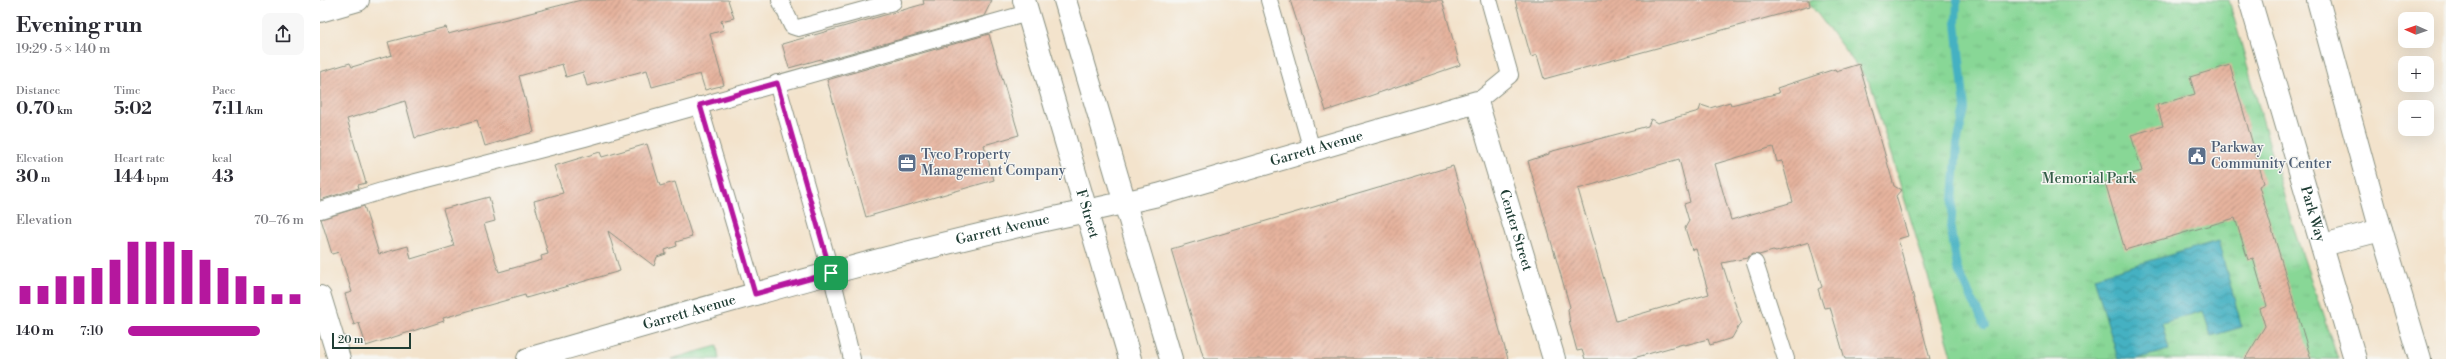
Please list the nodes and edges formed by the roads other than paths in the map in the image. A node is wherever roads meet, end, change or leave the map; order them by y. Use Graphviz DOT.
graph roads {
  1 [pos="358,0"];
  2 [pos="780,0"];
  3 [pos="1065,0"];
  4 [pos="1270,0"];
  5 [pos="1489,0"];
  6 [pos="2250,0"];
  7 [pos="2318,0"];
  8 [pos="893,2"];
  9 [pos="1026,6"];
  10 [pos="320,11"];
  11 [pos="777,83"];
  12 [pos="1477,102"];
  13 [pos="700,105"];
  14 [pos="1312,150"];
  15 [pos="1124,203"];
  16 [pos="320,210"];
  17 [pos="1087,211"];
  18 [pos="2381,230"];
  19 [pos="2323,245"];
  20 [pos="1755,263"];
  21 [pos="831,273"];
  22 [pos="755,294"];
  23 [pos="320,297"];
  24 [pos="339,359"];
  25 [pos="528,359"];
  26 [pos="852,359"];
  27 [pos="1130,359"];
  28 [pos="1171,359"];
  29 [pos="1554,359"];
  30 [pos="1786,359"];
  31 [pos="2355,359"];
  32 [pos="2420,359"];
  1 -- 10 [label="street"];
  2 -- 8 [label="lane"];
  3 -- 15 [label="street"];
  4 -- 14 [label="lane"];
  5 -- 12 [label="lane"];
  6 -- 19 [label="street, Park Way"];
  7 -- 18 [label="street"];
  9 -- 11 [label="lane"];
  9 -- 17 [label="street, F Street"];
  11 -- 13 [label="lane"];
  11 -- 21 [label="lane"];
  12 -- 14 [label="street, Garrett Avenue"];
  12 -- 29 [label="street, Center Street"];
  13 -- 16 [label="lane"];
  13 -- 22 [label="lane"];
  14 -- 15 [label="street, Garrett Avenue"];
  15 -- 17 [label="street, Garrett Avenue"];
  15 -- 28 [label="street"];
  17 -- 21 [label="street, Garrett Avenue"];
  17 -- 27 [label="street, F Street"];
  18 -- 19 [label="street"];
  18 -- 32 [label="street"];
  19 -- 31 [label="street, Park Way"];
  20 -- 30 [label="lane"];
  21 -- 22 [label="street, Garrett Avenue"];
  21 -- 26 [label="lane"];
  22 -- 25 [label="street, Garrett Avenue"];
  23 -- 24 [label="street"];
}
